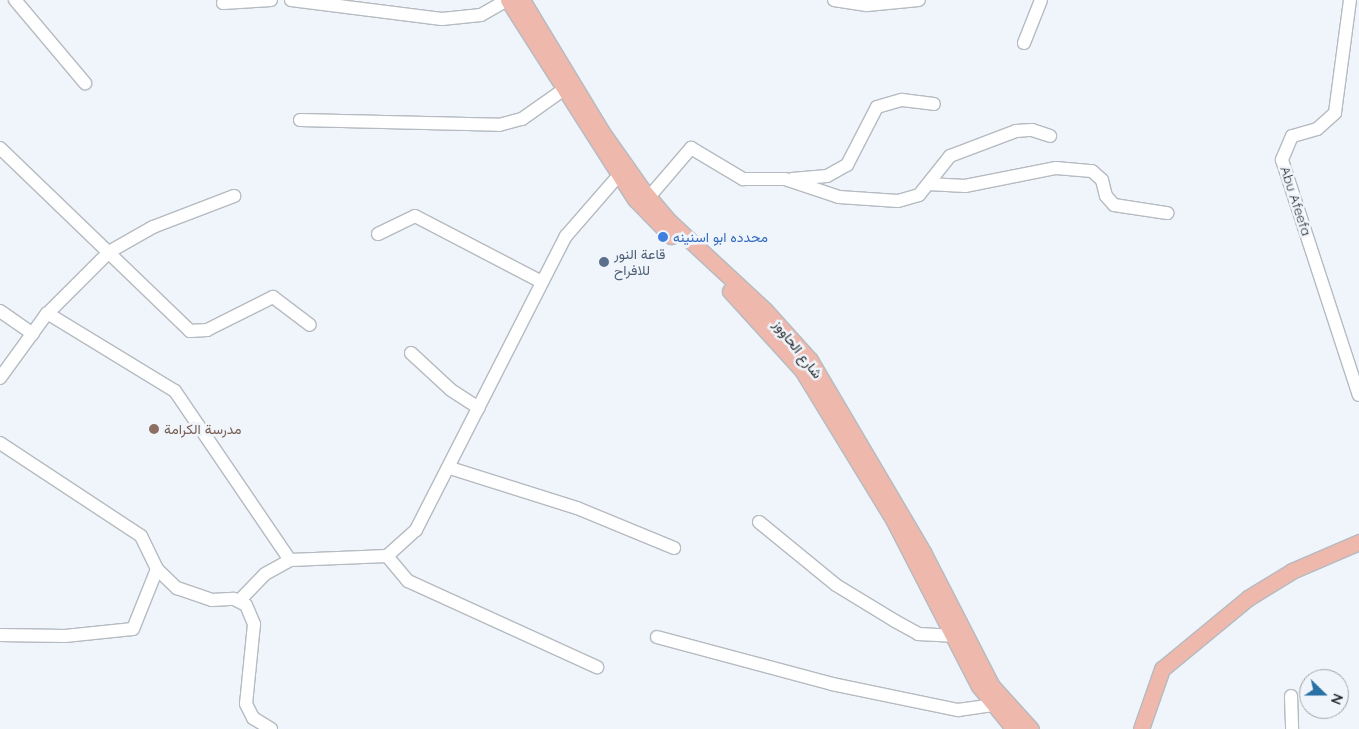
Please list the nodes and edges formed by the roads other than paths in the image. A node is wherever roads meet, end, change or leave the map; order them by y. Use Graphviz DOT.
graph roads {
  1 [pos="15,0"];
  2 [pos="272,0"];
  3 [pos="291,0"];
  4 [pos="507,0"];
  5 [pos="522,0"];
  6 [pos="834,0"];
  7 [pos="919,0"];
  8 [pos="1042,0"];
  9 [pos="1350,0"];
  10 [pos="223,3"];
  11 [pos="1024,43"];
  12 [pos="86,83"];
  13 [pos="563,90"];
  14 [pos="934,104"];
  15 [pos="300,120"];
  16 [pos="1050,136"];
  17 [pos="0,148"];
  18 [pos="619,175"];
  19 [pos="785,180"];
  20 [pos="928,184"];
  21 [pos="234,196"];
  22 [pos="645,201"];
  23 [pos="1167,212"];
  24 [pos="378,234"];
  25 [pos="109,252"];
  26 [pos="540,281"];
  27 [pos="0,311"];
  28 [pos="47,313"];
  29 [pos="310,325"];
  30 [pos="33,334"];
  31 [pos="411,353"];
  32 [pos="0,378"];
  33 [pos="1359,395"];
  34 [pos="479,408"];
  35 [pos="0,443"];
  36 [pos="450,468"];
  37 [pos="760,522"];
  38 [pos="1359,542"];
  39 [pos="674,548"];
  40 [pos="1359,553"];
  41 [pos="387,556"];
  42 [pos="1323,558"];
  43 [pos="290,560"];
  44 [pos="157,569"];
  45 [pos="240,601"];
  46 [pos="0,635"];
  47 [pos="952,636"];
  48 [pos="658,637"];
  49 [pos="597,667"];
  50 [pos="1291,696"];
  51 [pos="993,705"];
  52 [pos="271,729"];
  53 [pos="1014,729"];
  54 [pos="1031,729"];
  55 [pos="1141,729"];
  56 [pos="1292,729"];
  1 -- 12 [label="street"];
  2 -- 10 [label="street"];
  3 -- 4 [label="street"];
  4 -- 13 [label="main road"];
  5 -- 22 [label="main road, شارع الحاووز"];
  6 -- 7 [label="street"];
  8 -- 11 [label="street"];
  9 -- 33 [label="street, Abu Afeefa"];
  13 -- 15 [label="street"];
  13 -- 18 [label="main road"];
  14 -- 19 [label="street"];
  16 -- 20 [label="street"];
  17 -- 25 [label="street"];
  18 -- 22 [label="main road"];
  18 -- 26 [label="street"];
  19 -- 20 [label="street"];
  19 -- 22 [label="street"];
  20 -- 23 [label="street"];
  21 -- 25 [label="street"];
  22 -- 47 [label="main road"];
  22 -- 54 [label="main road, شارع الحاووز"];
  24 -- 26 [label="street"];
  25 -- 28 [label="street"];
  25 -- 29 [label="street"];
  26 -- 34 [label="street"];
  27 -- 30 [label="street"];
  28 -- 30 [label="street"];
  28 -- 43 [label="street"];
  30 -- 32 [label="street"];
  31 -- 34 [label="street"];
  34 -- 36 [label="street"];
  35 -- 44 [label="street"];
  36 -- 39 [label="street"];
  36 -- 41 [label="street"];
  37 -- 47 [label="street"];
  38 -- 42 [label="main road"];
  40 -- 42 [label="main road"];
  41 -- 43 [label="street"];
  41 -- 49 [label="street"];
  42 -- 55 [label="main road"];
  43 -- 45 [label="street"];
  44 -- 45 [label="street"];
  44 -- 46 [label="street"];
  45 -- 52 [label="street"];
  47 -- 51 [label="main road"];
  48 -- 51 [label="street"];
  50 -- 56 [label="street"];
  51 -- 53 [label="main road"];
}
